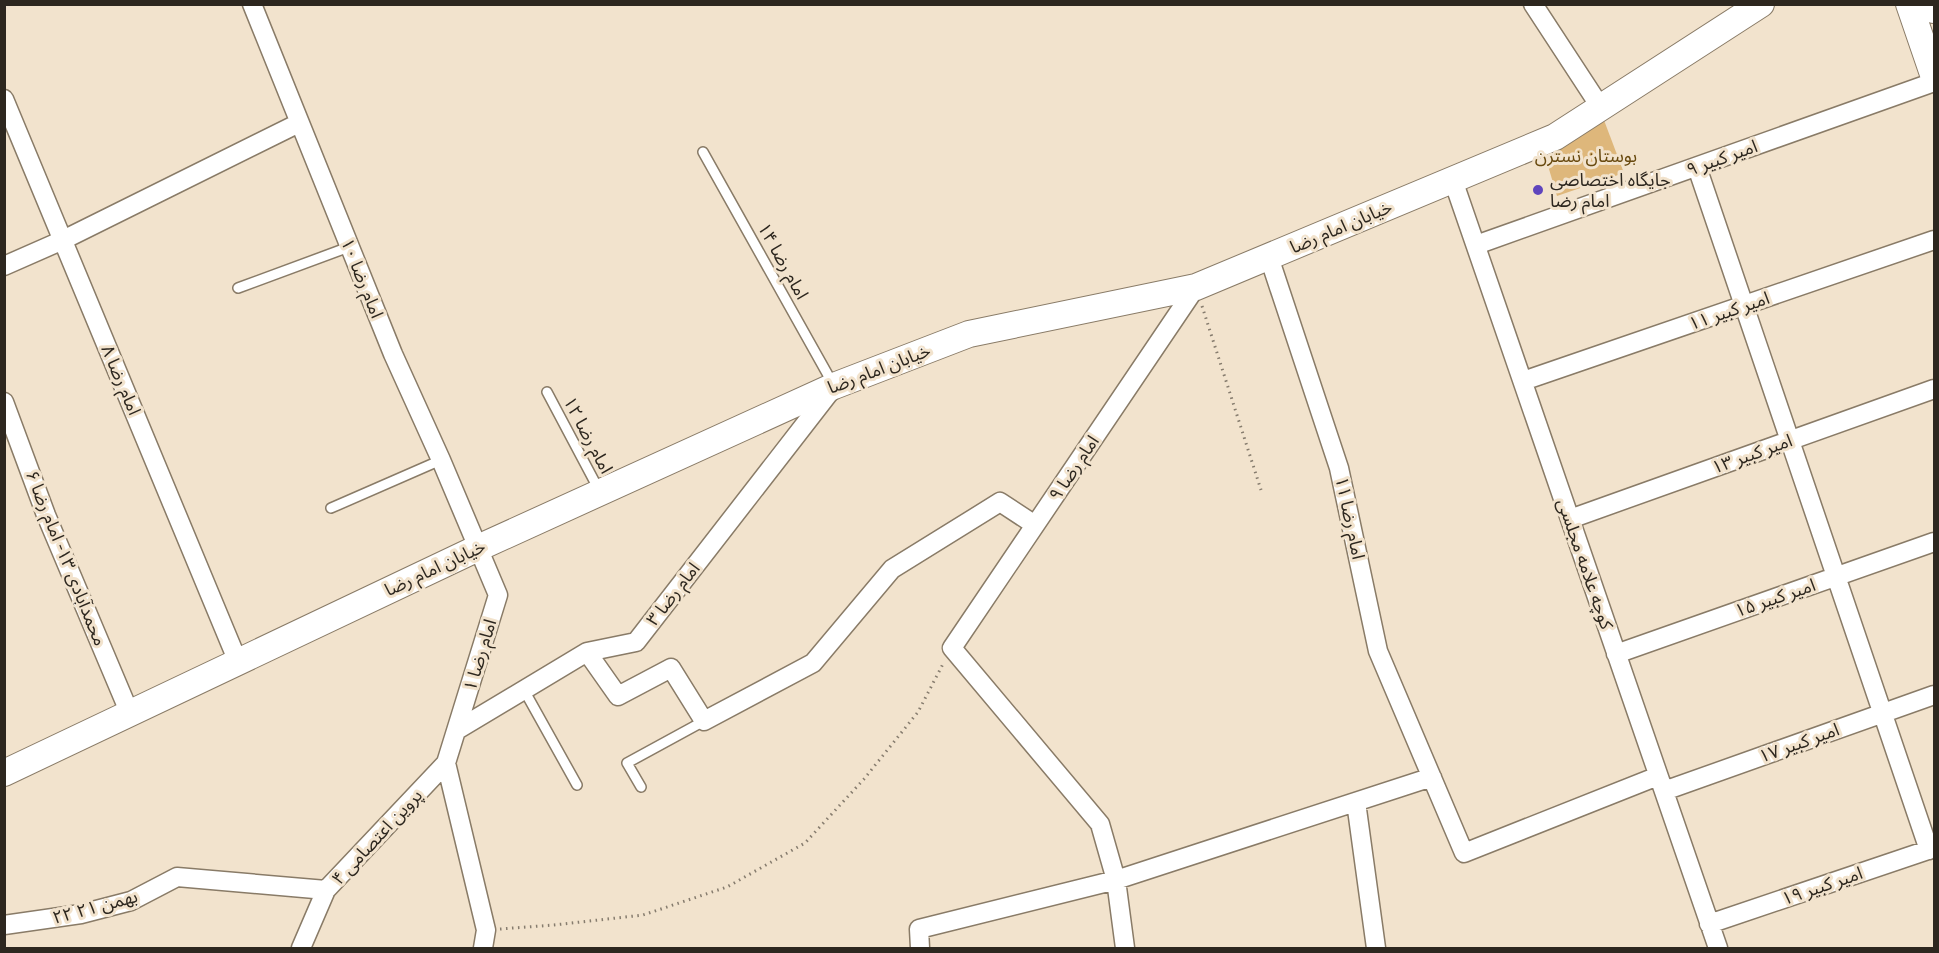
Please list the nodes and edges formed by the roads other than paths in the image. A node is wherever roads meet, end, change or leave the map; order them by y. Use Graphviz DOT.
graph roads {
  1 [pos="252,4"];
  2 [pos="1533,4"];
  3 [pos="1761,4"];
  4 [pos="1909,4"];
  5 [pos="1932,4"];
  6 [pos="1935,10"];
  7 [pos="1935,77"];
  8 [pos="1935,82"];
  9 [pos="4,99"];
  10 [pos="1601,108"];
  11 [pos="299,123"];
  12 [pos="703,152"];
  13 [pos="1697,166"];
  14 [pos="1454,180"];
  15 [pos="63,240"];
  16 [pos="1935,240"];
  17 [pos="1476,245"];
  18 [pos="349,247"];
  19 [pos="1269,257"];
  20 [pos="4,266"];
  21 [pos="1196,287"];
  22 [pos="238,288"];
  23 [pos="1744,305"];
  24 [pos="1523,381"];
  25 [pos="834,386"];
  26 [pos="1935,389"];
  27 [pos="547,392"];
  28 [pos="4,402"];
  29 [pos="1790,441"];
  30 [pos="441,460"];
  31 [pos="600,493"];
  32 [pos="331,508"];
  33 [pos="1570,519"];
  34 [pos="1035,525"];
  35 [pos="1935,542"];
  36 [pos="478,548"];
  37 [pos="1836,577"];
  38 [pos="587,652"];
  39 [pos="1616,654"];
  40 [pos="238,662"];
  41 [pos="524,690"];
  42 [pos="1935,695"];
  43 [pos="130,714"];
  44 [pos="1883,714"];
  45 [pos="704,721"];
  46 [pos="457,729"];
  47 [pos="446,763"];
  48 [pos="4,773"];
  49 [pos="1432,777"];
  50 [pos="1661,784"];
  51 [pos="578,785"];
  52 [pos="641,787"];
  53 [pos="1356,802"];
  54 [pos="1932,849"];
  55 [pos="1116,880"];
  56 [pos="326,890"];
  57 [pos="1709,924"];
  58 [pos="4,926"];
  59 [pos="301,948"];
  60 [pos="483,948"];
  61 [pos="920,948"];
  62 [pos="1125,948"];
  63 [pos="1376,948"];
  64 [pos="1718,948"];
  1 -- 11 [label="street, امام رضا ۱۰"];
  2 -- 10 [label="street"];
  3 -- 10 [label="street, خیابان امام رضا"];
  4 -- 7 [label="street"];
  5 -- 6 [label="street"];
  8 -- 13 [label="street, امیر کبیر ۹"];
  9 -- 15 [label="street, امام رضا ۸"];
  10 -- 14 [label="street, خیابان امام رضا"];
  11 -- 15 [label="street"];
  11 -- 18 [label="street, امام رضا ۱۰"];
  12 -- 25 [label="lane, امام رضا ۱۴"];
  13 -- 17 [label="street, امیر کبیر ۹"];
  13 -- 23 [label="street"];
  14 -- 17 [label="street, کوچه علامه مجلسی"];
  14 -- 19 [label="street, خیابان امام رضا"];
  15 -- 20 [label="street"];
  15 -- 40 [label="street, امام رضا ۸"];
  16 -- 23 [label="street, امیر کبیر ۱۱"];
  17 -- 24 [label="street, کوچه علامه مجلسی"];
  18 -- 22 [label="lane"];
  18 -- 30 [label="street, امام رضا ۱۰"];
  19 -- 21 [label="street, خیابان امام رضا"];
  19 -- 49 [label="street, امام رضا ۱۱"];
  21 -- 25 [label="street, خیابان امام رضا"];
  21 -- 34 [label="street, امام رضا ۹"];
  23 -- 24 [label="street, امیر کبیر ۱۱"];
  23 -- 29 [label="street"];
  24 -- 33 [label="street, کوچه علامه مجلسی"];
  25 -- 31 [label="street, خیابان امام رضا"];
  25 -- 38 [label="street, امام رضا ۳"];
  26 -- 29 [label="street, امیر کبیر ۱۳"];
  27 -- 31 [label="lane, امام رضا ۱۲"];
  28 -- 43 [label="street, محمدآبادی ۱۳- امام رضا ۶"];
  29 -- 33 [label="street, امیر کبیر ۱۳"];
  29 -- 37 [label="street"];
  30 -- 32 [label="lane"];
  30 -- 36 [label="street, امام رضا ۱۰"];
  31 -- 36 [label="street, خیابان امام رضا"];
  33 -- 39 [label="street, کوچه علامه مجلسی"];
  34 -- 45 [label="street"];
  34 -- 55 [label="street, امام رضا ۹"];
  35 -- 37 [label="street, امیر کبیر ۱۵"];
  36 -- 40 [label="street, خیابان امام رضا"];
  36 -- 46 [label="street, امام رضا ۱"];
  37 -- 39 [label="street, امیر کبیر ۱۵"];
  37 -- 44 [label="street"];
  38 -- 41 [label="street, امام رضا ۳"];
  38 -- 45 [label="street"];
  39 -- 50 [label="street, کوچه علامه مجلسی"];
  40 -- 43 [label="street, خیابان امام رضا"];
  41 -- 46 [label="street, امام رضا ۳"];
  41 -- 51 [label="lane"];
  42 -- 44 [label="street, امیر کبیر ۱۷"];
  43 -- 48 [label="street, خیابان امام رضا"];
  44 -- 50 [label="street, امیر کبیر ۱۷"];
  44 -- 54 [label="street"];
  45 -- 52 [label="lane"];
  46 -- 47 [label="street, امام رضا ۱"];
  47 -- 56 [label="street, پروین اعتصامی ۴"];
  47 -- 60 [label="street"];
  49 -- 50 [label="street, امام رضا ۱۱"];
  49 -- 53 [label="street"];
  50 -- 57 [label="street, کوچه علامه مجلسی"];
  53 -- 55 [label="street"];
  53 -- 63 [label="street"];
  54 -- 57 [label="street, امیر کبیر ۱۹"];
  55 -- 61 [label="street"];
  55 -- 62 [label="street"];
  56 -- 58 [label="street, ۲۲ بهمن ۲۱"];
  56 -- 59 [label="street, پروین اعتصامی ۴"];
  57 -- 64 [label="street, کوچه علامه مجلسی"];
}
